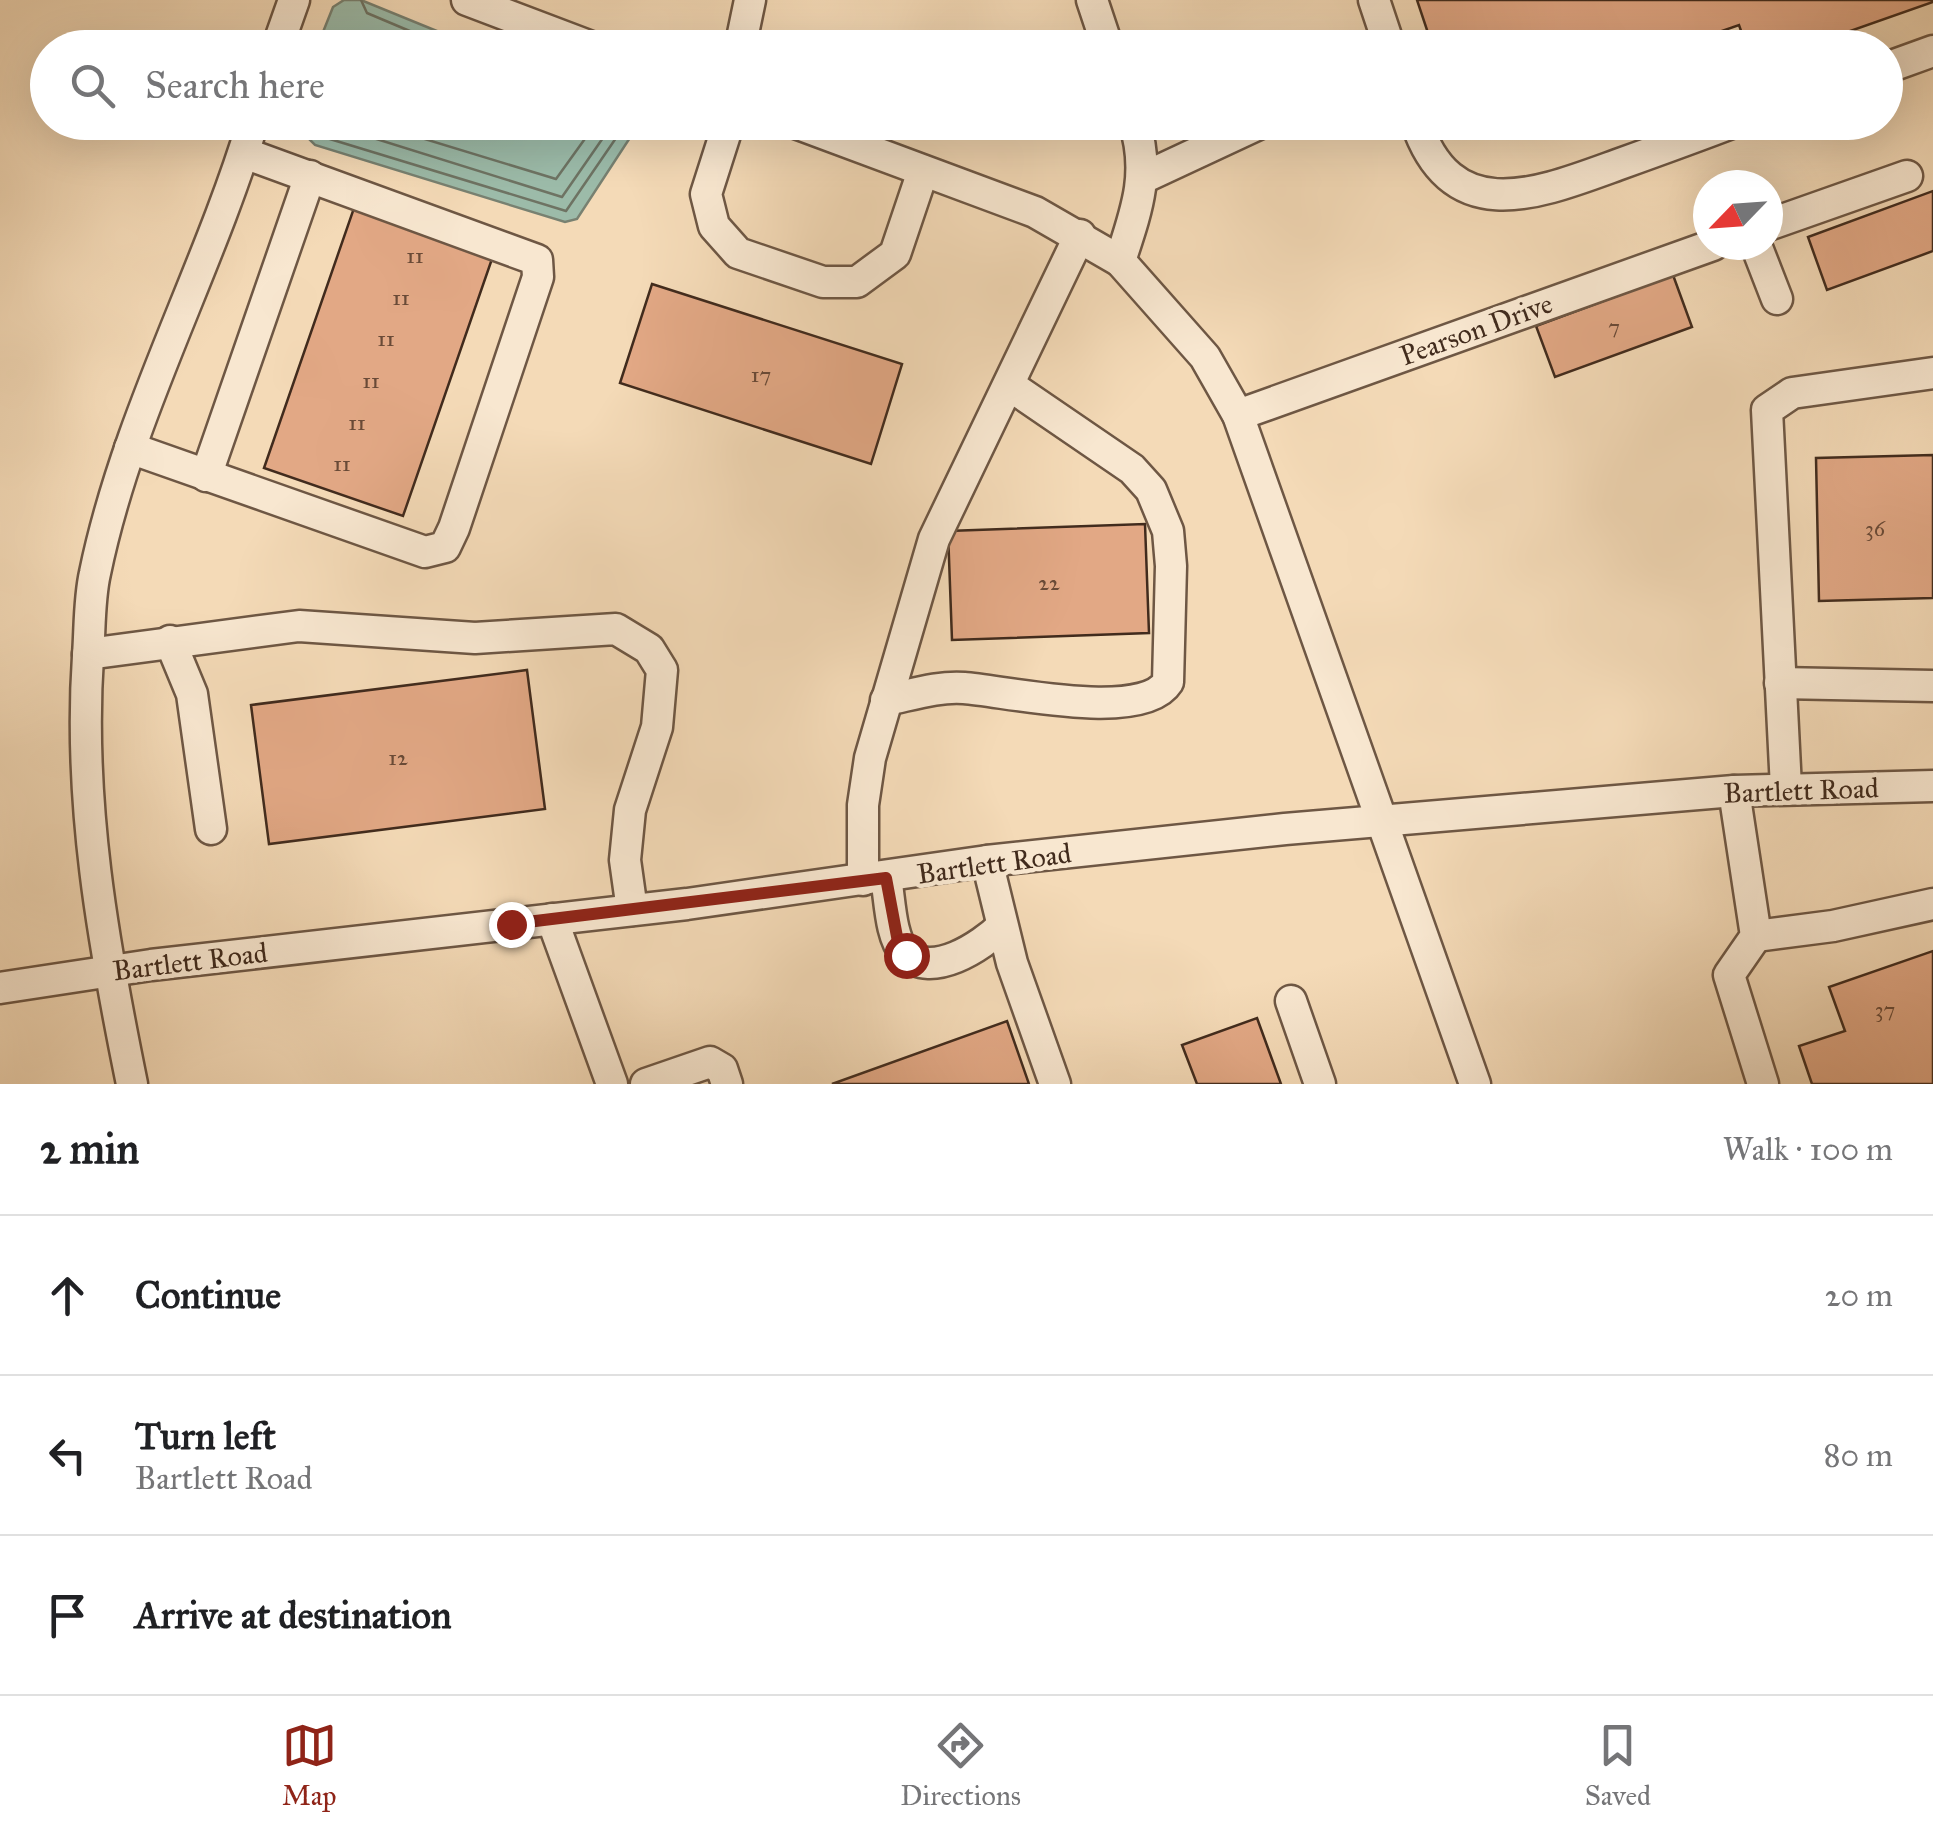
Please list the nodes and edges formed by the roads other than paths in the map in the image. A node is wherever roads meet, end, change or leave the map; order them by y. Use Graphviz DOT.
graph roads {
  1 [pos="294,0"];
  2 [pos="466,0"];
  3 [pos="750,0"];
  4 [pos="1092,0"];
  5 [pos="1374,0"];
  6 [pos="283,30"];
  7 [pos="546,30"];
  8 [pos="744,30"];
  9 [pos="1102,30"];
  10 [pos="1384,30"];
  11 [pos="1933,50"];
  12 [pos="1903,61"];
  13 [pos="248,140"];
  14 [pos="722,140"];
  15 [pos="841,140"];
  16 [pos="1138,140"];
  17 [pos="1224,140"];
  18 [pos="1426,140"];
  19 [pos="1685,140"];
  20 [pos="244,152"];
  21 [pos="923,171"];
  22 [pos="310,176"];
  23 [pos="1907,176"];
  24 [pos="1143,178"];
  25 [pos="1783,221"];
  26 [pos="1080,235"];
  27 [pos="1693,252"];
  28 [pos="1120,260"];
  29 [pos="1762,260"];
  30 [pos="1777,300"];
  31 [pos="1933,373"];
  32 [pos="1009,385"];
  33 [pos="1238,415"];
  34 [pos="130,448"];
  35 [pos="206,476"];
  36 [pos="170,641"];
  37 [pos="88,654"];
  38 [pos="1780,683"];
  39 [pos="1933,686"];
  40 [pos="886,700"];
  41 [pos="1933,786"];
  42 [pos="1786,788"];
  43 [pos="1734,791"];
  44 [pos="1382,820"];
  45 [pos="210,828"];
  46 [pos="987,861"];
  47 [pos="874,879"];
  48 [pos="1933,904"];
  49 [pos="632,910"];
  50 [pos="552,919"];
  51 [pos="1002,926"];
  52 [pos="1756,936"];
  53 [pos="109,971"];
  54 [pos="0,988"];
  55 [pos="1291,1000"];
  56 [pos="132,1084"];
  57 [pos="612,1084"];
  58 [pos="646,1084"];
  59 [pos="727,1084"];
  60 [pos="1056,1084"];
  61 [pos="1320,1084"];
  62 [pos="1474,1084"];
  63 [pos="1763,1084"];
  1 -- 6 [label="street"];
  2 -- 7 [label="street"];
  3 -- 8 [label="street"];
  4 -- 9 [label="street"];
  5 -- 10 [label="street"];
  11 -- 12 [label="street"];
  13 -- 20 [label="street"];
  14 -- 21 [label="street"];
  15 -- 21 [label="street"];
  16 -- 24 [label="street"];
  17 -- 24 [label="street"];
  18 -- 19 [label="street"];
  20 -- 22 [label="street"];
  20 -- 34 [label="street"];
  21 -- 26 [label="street"];
  22 -- 35 [label="street"];
  22 -- 35 [label="street"];
  23 -- 25 [label="street"];
  24 -- 28 [label="street"];
  26 -- 28 [label="street"];
  26 -- 32 [label="street"];
  27 -- 33 [label="street, Pearson Drive"];
  28 -- 33 [label="street"];
  29 -- 30 [label="street"];
  31 -- 38 [label="street"];
  32 -- 40 [label="street"];
  32 -- 40 [label="street"];
  33 -- 44 [label="street"];
  34 -- 35 [label="street"];
  34 -- 37 [label="street"];
  36 -- 37 [label="street"];
  36 -- 45 [label="street"];
  36 -- 49 [label="street"];
  37 -- 53 [label="street"];
  38 -- 39 [label="street"];
  38 -- 42 [label="street"];
  40 -- 47 [label="street"];
  41 -- 42 [label="street, Bartlett Road"];
  42 -- 43 [label="street, Bartlett Road"];
  43 -- 44 [label="street, Bartlett Road"];
  43 -- 52 [label="street"];
  44 -- 46 [label="street, Bartlett Road"];
  44 -- 62 [label="street"];
  46 -- 47 [label="street, Bartlett Road"];
  46 -- 51 [label="street"];
  47 -- 49 [label="street, Bartlett Road"];
  47 -- 51 [label="street"];
  48 -- 52 [label="street"];
  49 -- 50 [label="street, Bartlett Road"];
  50 -- 53 [label="street, Bartlett Road"];
  50 -- 57 [label="street"];
  51 -- 60 [label="street"];
  52 -- 63 [label="street"];
  53 -- 54 [label="street, Bartlett Road"];
  53 -- 56 [label="street"];
  55 -- 61 [label="street"];
  58 -- 59 [label="street"];
}
